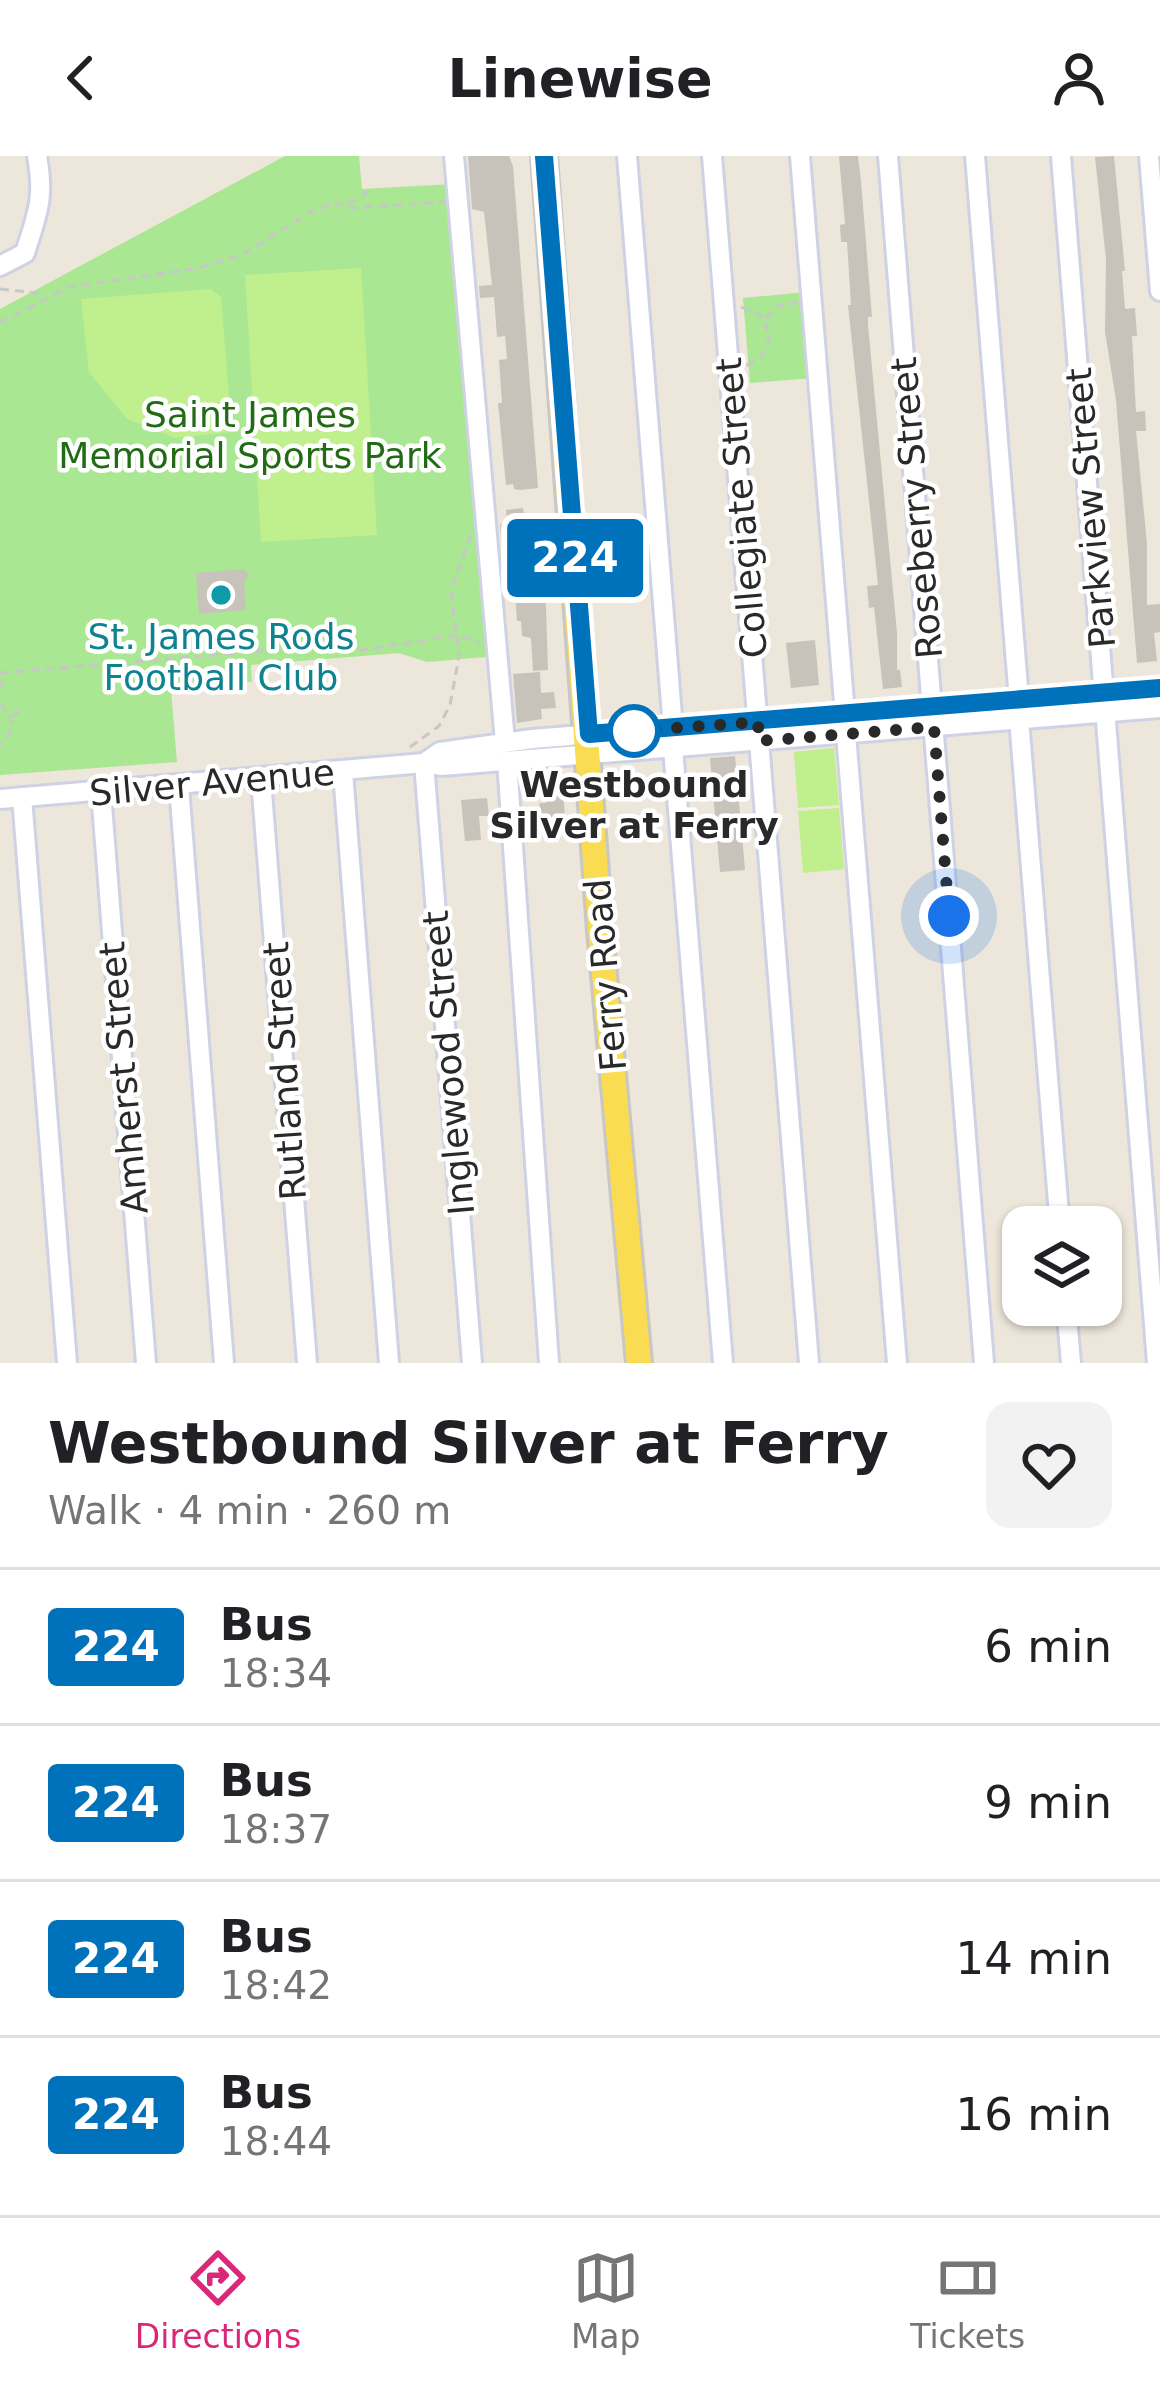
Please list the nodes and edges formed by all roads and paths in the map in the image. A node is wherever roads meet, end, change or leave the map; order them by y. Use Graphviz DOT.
graph roads {
  1 [pos="37,156"];
  2 [pos="454,156"];
  3 [pos="544,156"];
  4 [pos="627,156"];
  5 [pos="712,156"];
  6 [pos="800,156"];
  7 [pos="888,156"];
  8 [pos="975,156"];
  9 [pos="1061,156"];
  10 [pos="1149,156"];
  11 [pos="371,188"];
  12 [pos="445,202"];
  13 [pos="347,203"];
  14 [pos="0,266"];
  15 [pos="0,289"];
  16 [pos="811,290"];
  17 [pos="1160,291"];
  18 [pos="50,295"];
  19 [pos="741,307"];
  20 [pos="765,320"];
  21 [pos="0,322"];
  22 [pos="746,366"];
  23 [pos="472,526"];
  24 [pos="457,635"];
  25 [pos="162,659"];
  26 [pos="498,665"];
  27 [pos="3,673"];
  28 [pos="161,677"];
  29 [pos="1160,688"];
  30 [pos="0,689"];
  31 [pos="1105,702"];
  32 [pos="0,704"];
  33 [pos="25,708"];
  34 [pos="1160,708"];
  35 [pos="1019,710"];
  36 [pos="11,717"];
  37 [pos="933,717"];
  38 [pos="846,724"];
  39 [pos="758,731"];
  40 [pos="673,738"];
  41 [pos="589,745"];
  42 [pos="0,746"];
  43 [pos="506,752"];
  44 [pos="416,756"];
  45 [pos="343,772"];
  46 [pos="261,779"];
  47 [pos="178,786"];
  48 [pos="100,792"];
  49 [pos="22,797"];
  50 [pos="0,800"];
  51 [pos="1058,1206"];
  52 [pos="1068,1326"];
  53 [pos="67,1363"];
  54 [pos="146,1363"];
  55 [pos="224,1363"];
  56 [pos="307,1363"];
  57 [pos="389,1363"];
  58 [pos="472,1363"];
  59 [pos="548,1363"];
  60 [pos="639,1363"];
  61 [pos="724,1363"];
  62 [pos="808,1363"];
  63 [pos="897,1363"];
  64 [pos="984,1363"];
  65 [pos="1071,1363"];
  66 [pos="1157,1363"];
  1 -- 14 [label="street"];
  2 -- 26 [label="street"];
  3 -- 41 [label="main road, Ferry Road"];
  4 -- 40 [label="street"];
  5 -- 39 [label="street, Collegiate Street"];
  6 -- 16 [label="street"];
  7 -- 37 [label="street, Roseberry Street"];
  8 -- 35 [label="street"];
  9 -- 31 [label="street, Parkview Street"];
  10 -- 17 [label="street"];
  11 -- 13 [label="path"];
  12 -- 13 [label="path"];
  13 -- 18 [label="path"];
  15 -- 18 [label="path"];
  16 -- 20 [label="path"];
  16 -- 38 [label="street"];
  18 -- 21 [label="path"];
  19 -- 20 [label="path"];
  20 -- 22 [label="path"];
  23 -- 24 [label="path"];
  24 -- 25 [label="path"];
  24 -- 26 [label="path"];
  24 -- 44 [label="path"];
  25 -- 27 [label="path"];
  25 -- 28 [label="path"];
  26 -- 43 [label="street"];
  27 -- 30 [label="path"];
  29 -- 31 [label="street, Silver Avenue"];
  31 -- 34 [label="street, Silver Avenue"];
  31 -- 35 [label="street, Silver Avenue"];
  31 -- 66 [label="street, Parkview Street"];
  32 -- 36 [label="path"];
  33 -- 36 [label="path"];
  35 -- 37 [label="street, Silver Avenue"];
  35 -- 51 [label="street"];
  36 -- 42 [label="path"];
  37 -- 38 [label="street, Silver Avenue"];
  37 -- 64 [label="street, Roseberry Street"];
  38 -- 39 [label="street, Silver Avenue"];
  38 -- 63 [label="street"];
  39 -- 40 [label="street, Silver Avenue"];
  39 -- 62 [label="street, Collegiate Street"];
  40 -- 41 [label="street, Silver Avenue"];
  40 -- 61 [label="street"];
  41 -- 43 [label="street, Silver Avenue"];
  41 -- 60 [label="main road, Ferry Road"];
  43 -- 44 [label="street, Silver Avenue"];
  43 -- 59 [label="street"];
  44 -- 45 [label="street, Silver Avenue"];
  44 -- 58 [label="street, Inglewood Street"];
  45 -- 46 [label="street, Silver Avenue"];
  45 -- 57 [label="street"];
  46 -- 47 [label="street, Silver Avenue"];
  46 -- 56 [label="street, Rutland Street"];
  47 -- 48 [label="street, Silver Avenue"];
  47 -- 55 [label="street"];
  48 -- 49 [label="street, Silver Avenue"];
  48 -- 54 [label="street, Amherst Street"];
  49 -- 50 [label="street, Silver Avenue"];
  49 -- 53 [label="street"];
  52 -- 65 [label="street"];
}
